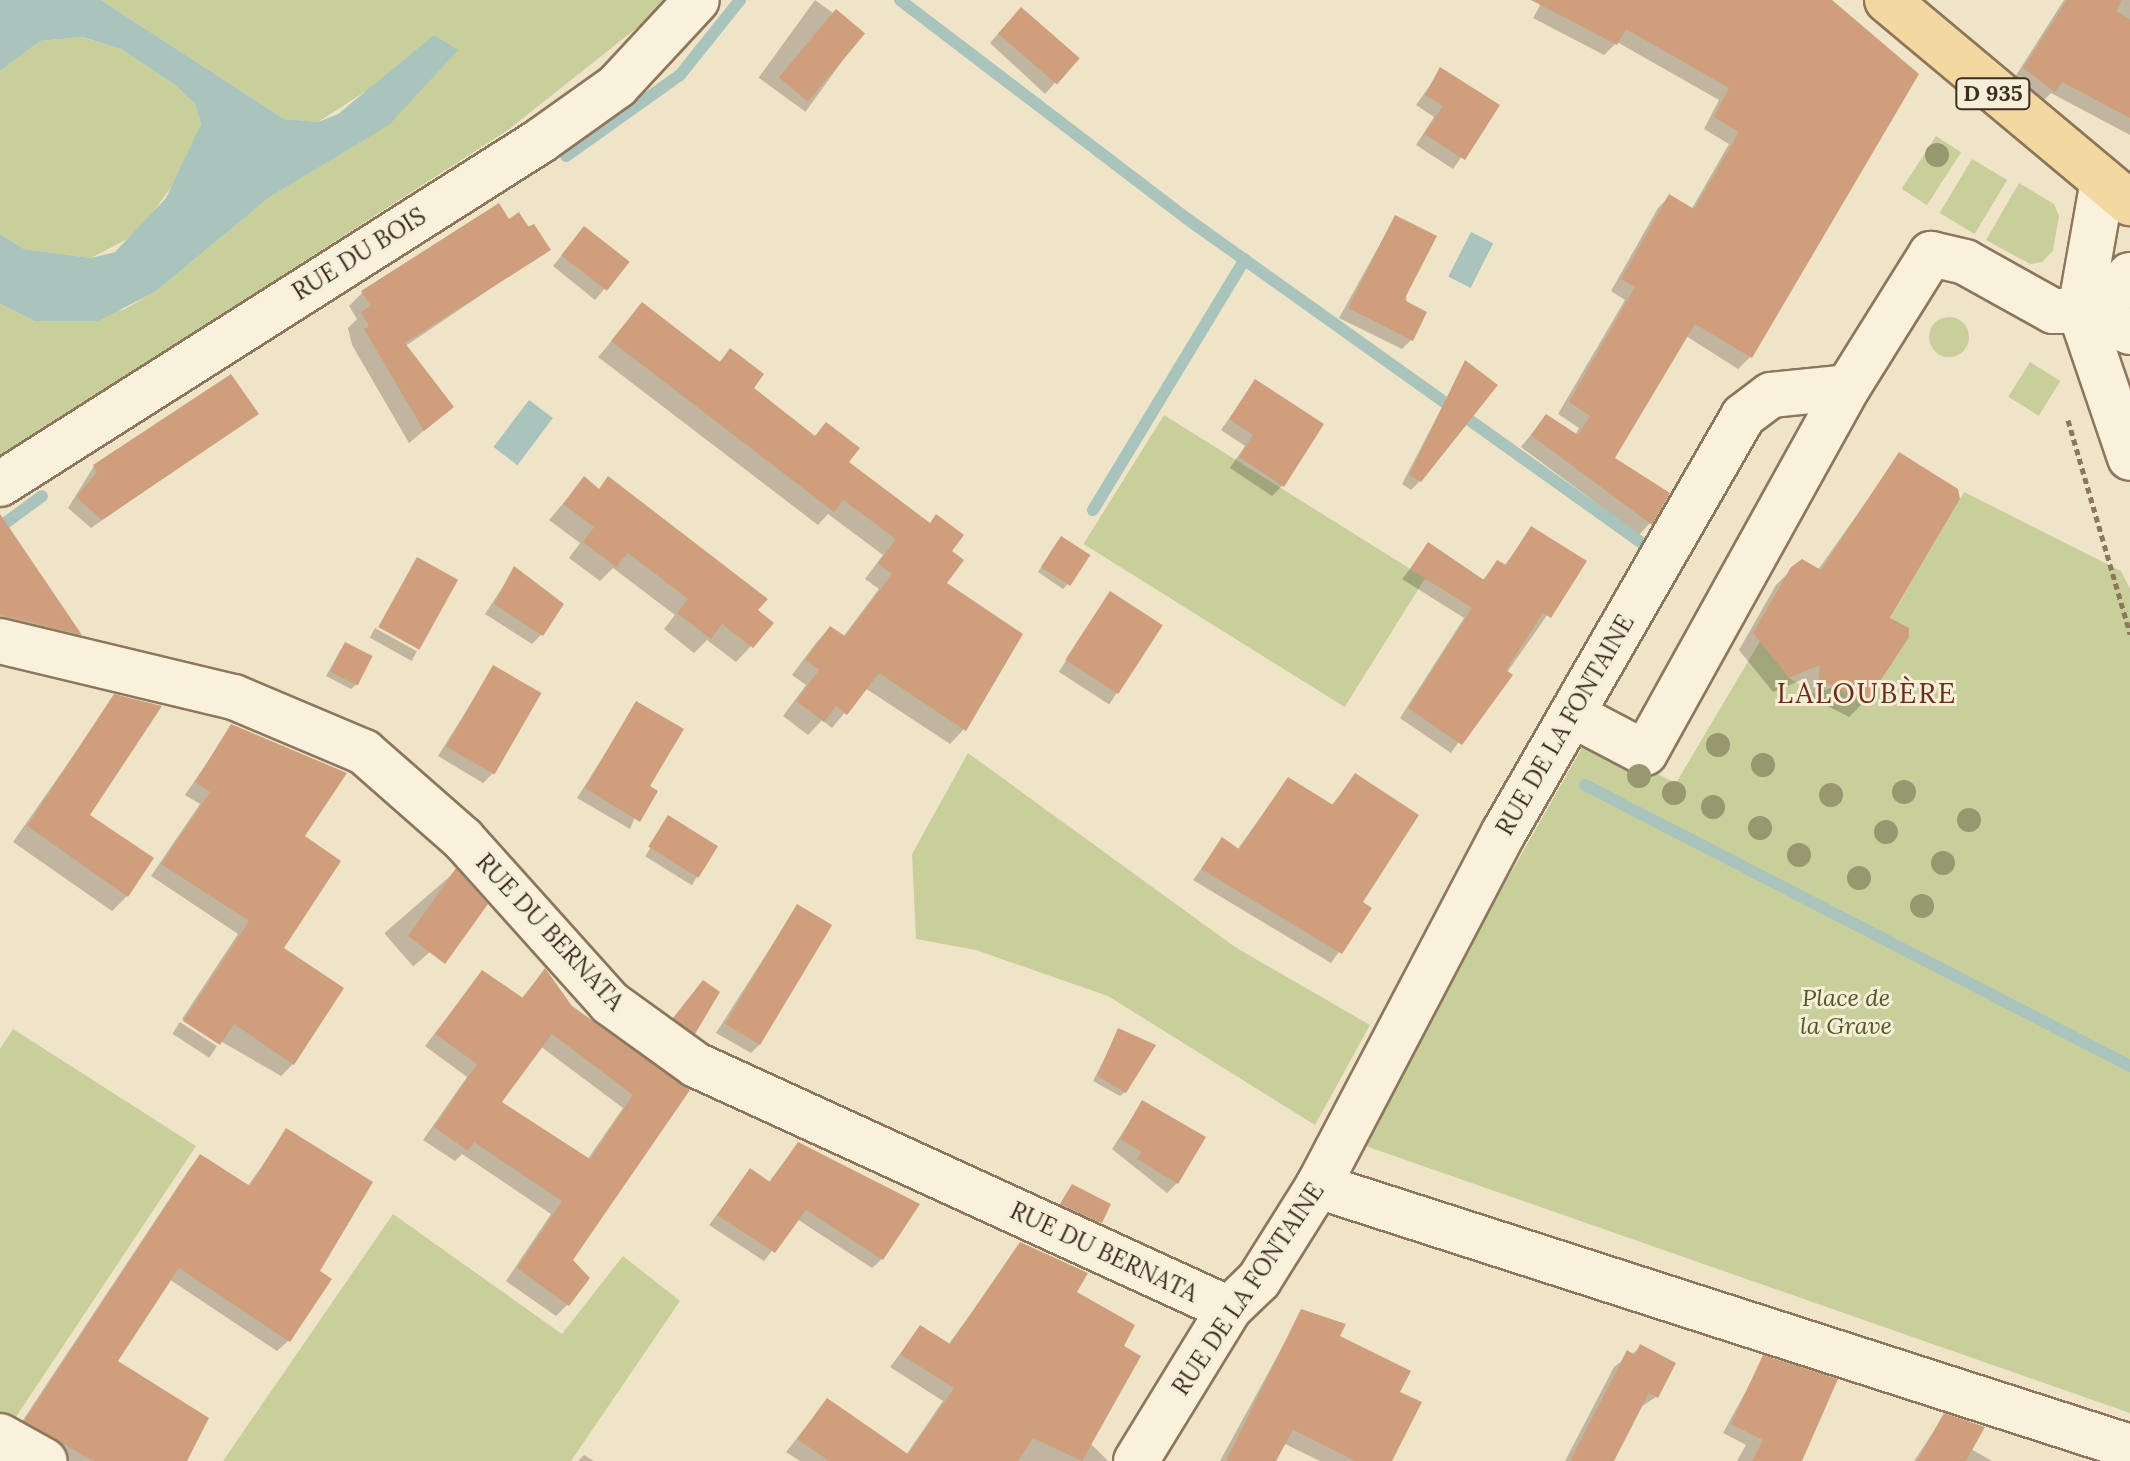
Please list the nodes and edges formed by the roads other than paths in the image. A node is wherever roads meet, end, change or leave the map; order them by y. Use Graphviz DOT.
graph roads {
  1 [pos="697,0"];
  2 [pos="1887,0"];
  3 [pos="2116,194"];
  4 [pos="2130,275"];
  5 [pos="2080,311"];
  6 [pos="2130,332"];
  7 [pos="1848,387"];
  8 [pos="2130,458"];
  9 [pos="0,484"];
  10 [pos="0,641"];
  11 [pos="1573,715"];
  12 [pos="1318,1186"];
  13 [pos="1229,1309"];
  14 [pos="0,1436"];
  15 [pos="2130,1447"];
  16 [pos="45,1461"];
  17 [pos="1136,1461"];
  1 -- 9 [label="street, RUE DU BOIS"];
  2 -- 3 [label="main road, D 935"];
  3 -- 5 [label="street"];
  4 -- 5 [label="street"];
  5 -- 6 [label="street"];
  5 -- 7 [label="street"];
  5 -- 8 [label="street"];
  7 -- 11 [label="street, RUE DE LA FONTAINE"];
  7 -- 11 [label="street"];
  10 -- 13 [label="street, RUE DU BERNATA"];
  11 -- 12 [label="street, RUE DE LA FONTAINE"];
  12 -- 13 [label="street, RUE DE LA FONTAINE"];
  12 -- 15 [label="street"];
  13 -- 17 [label="street, RUE DE LA FONTAINE"];
  14 -- 16 [label="street"];
}
